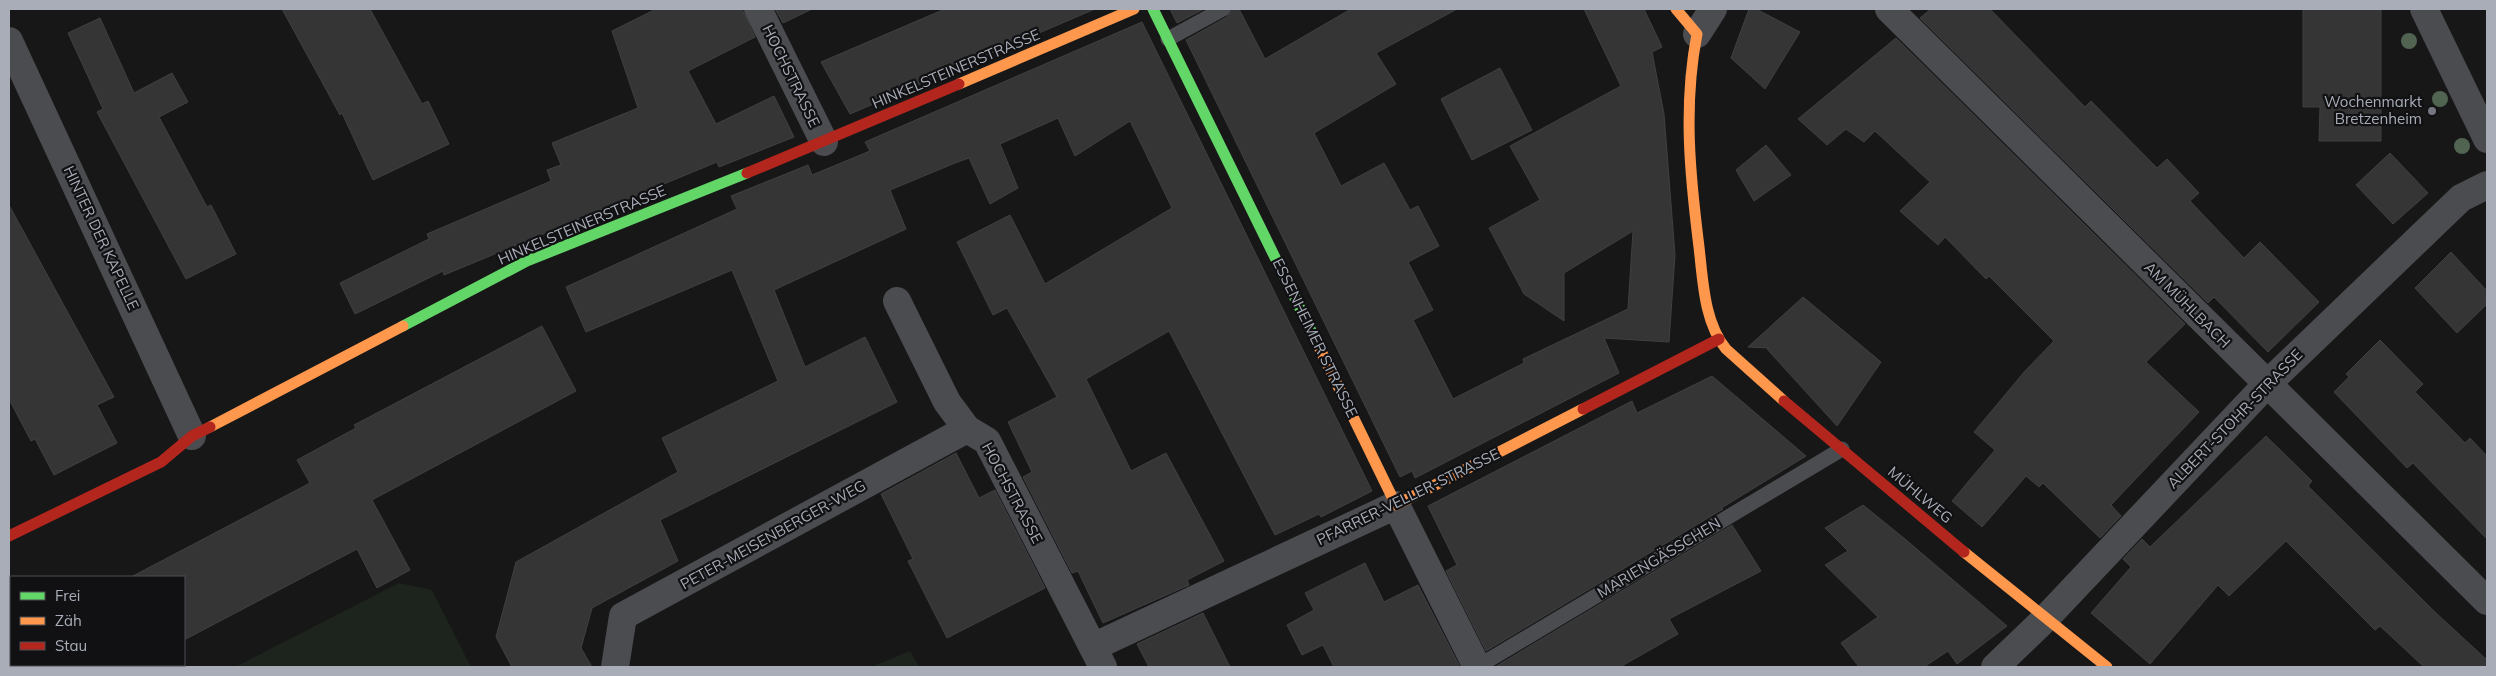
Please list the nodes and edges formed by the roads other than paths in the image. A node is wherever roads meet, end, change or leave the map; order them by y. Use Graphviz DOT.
graph roads {
  1 [pos="758,9"];
  2 [pos="1134,9"];
  3 [pos="1154,9"];
  4 [pos="1223,9"];
  5 [pos="1676,9"];
  6 [pos="1713,9"];
  7 [pos="1889,9"];
  8 [pos="2424,9"];
  9 [pos="1696,34"];
  10 [pos="1168,39"];
  11 [pos="9,41"];
  12 [pos="2487,139"];
  13 [pos="824,142"];
  14 [pos="2487,184"];
  15 [pos="897,301"];
  16 [pos="1719,339"];
  17 [pos="2267,384"];
  18 [pos="967,429"];
  19 [pos="192,436"];
  20 [pos="1842,449"];
  21 [pos="1396,505"];
  22 [pos="9,536"];
  23 [pos="2487,601"];
  24 [pos="2045,620"];
  25 [pos="1098,657"];
  26 [pos="616,667"];
  27 [pos="1477,667"];
  28 [pos="1995,667"];
  29 [pos="2107,667"];
  1 -- 13 [label="street, HOCHSTRASSE"];
  2 -- 13 [label="street, HINKELSTEINERSTRASSE"];
  3 -- 10 [label="street, ESSENHEIMER STRASSE"];
  4 -- 10 [label="lane"];
  5 -- 9 [label="street"];
  6 -- 9 [label="street"];
  7 -- 17 [label="street, AM MÜHLBACH"];
  8 -- 12 [label="street"];
  9 -- 16 [label="street"];
  10 -- 21 [label="street, ESSENHEIMER STRASSE"];
  11 -- 19 [label="street, HINTER DER KAPELLE"];
  13 -- 19 [label="street, HINKELSTEINERSTRASSE"];
  14 -- 17 [label="street, ALBERT-STOHR-STRASSE"];
  15 -- 18 [label="street, HOCHSTRASSE"];
  16 -- 20 [label="street, MÜHLWEG"];
  16 -- 21 [label="street, PFARRER-VELLER-STRASSE"];
  17 -- 23 [label="street, AM MÜHLBACH"];
  17 -- 24 [label="street, ALBERT-STOHR-STRASSE"];
  18 -- 25 [label="street, HOCHSTRASSE"];
  18 -- 26 [label="street, PETER-MEISENBERGER-WEG"];
  19 -- 22 [label="street, HINKELSTEINERSTRASSE"];
  20 -- 24 [label="street, MÜHLWEG"];
  20 -- 27 [label="lane, MARIENGÄSSCHEN"];
  21 -- 25 [label="street, PFARRER-VELLER-STRASSE"];
  21 -- 27 [label="street, ESSENHEIMER STRASSE"];
  24 -- 28 [label="street, ALBERT-STOHR-STRASSE"];
  24 -- 29 [label="street, MÜHLWEG"];
}
